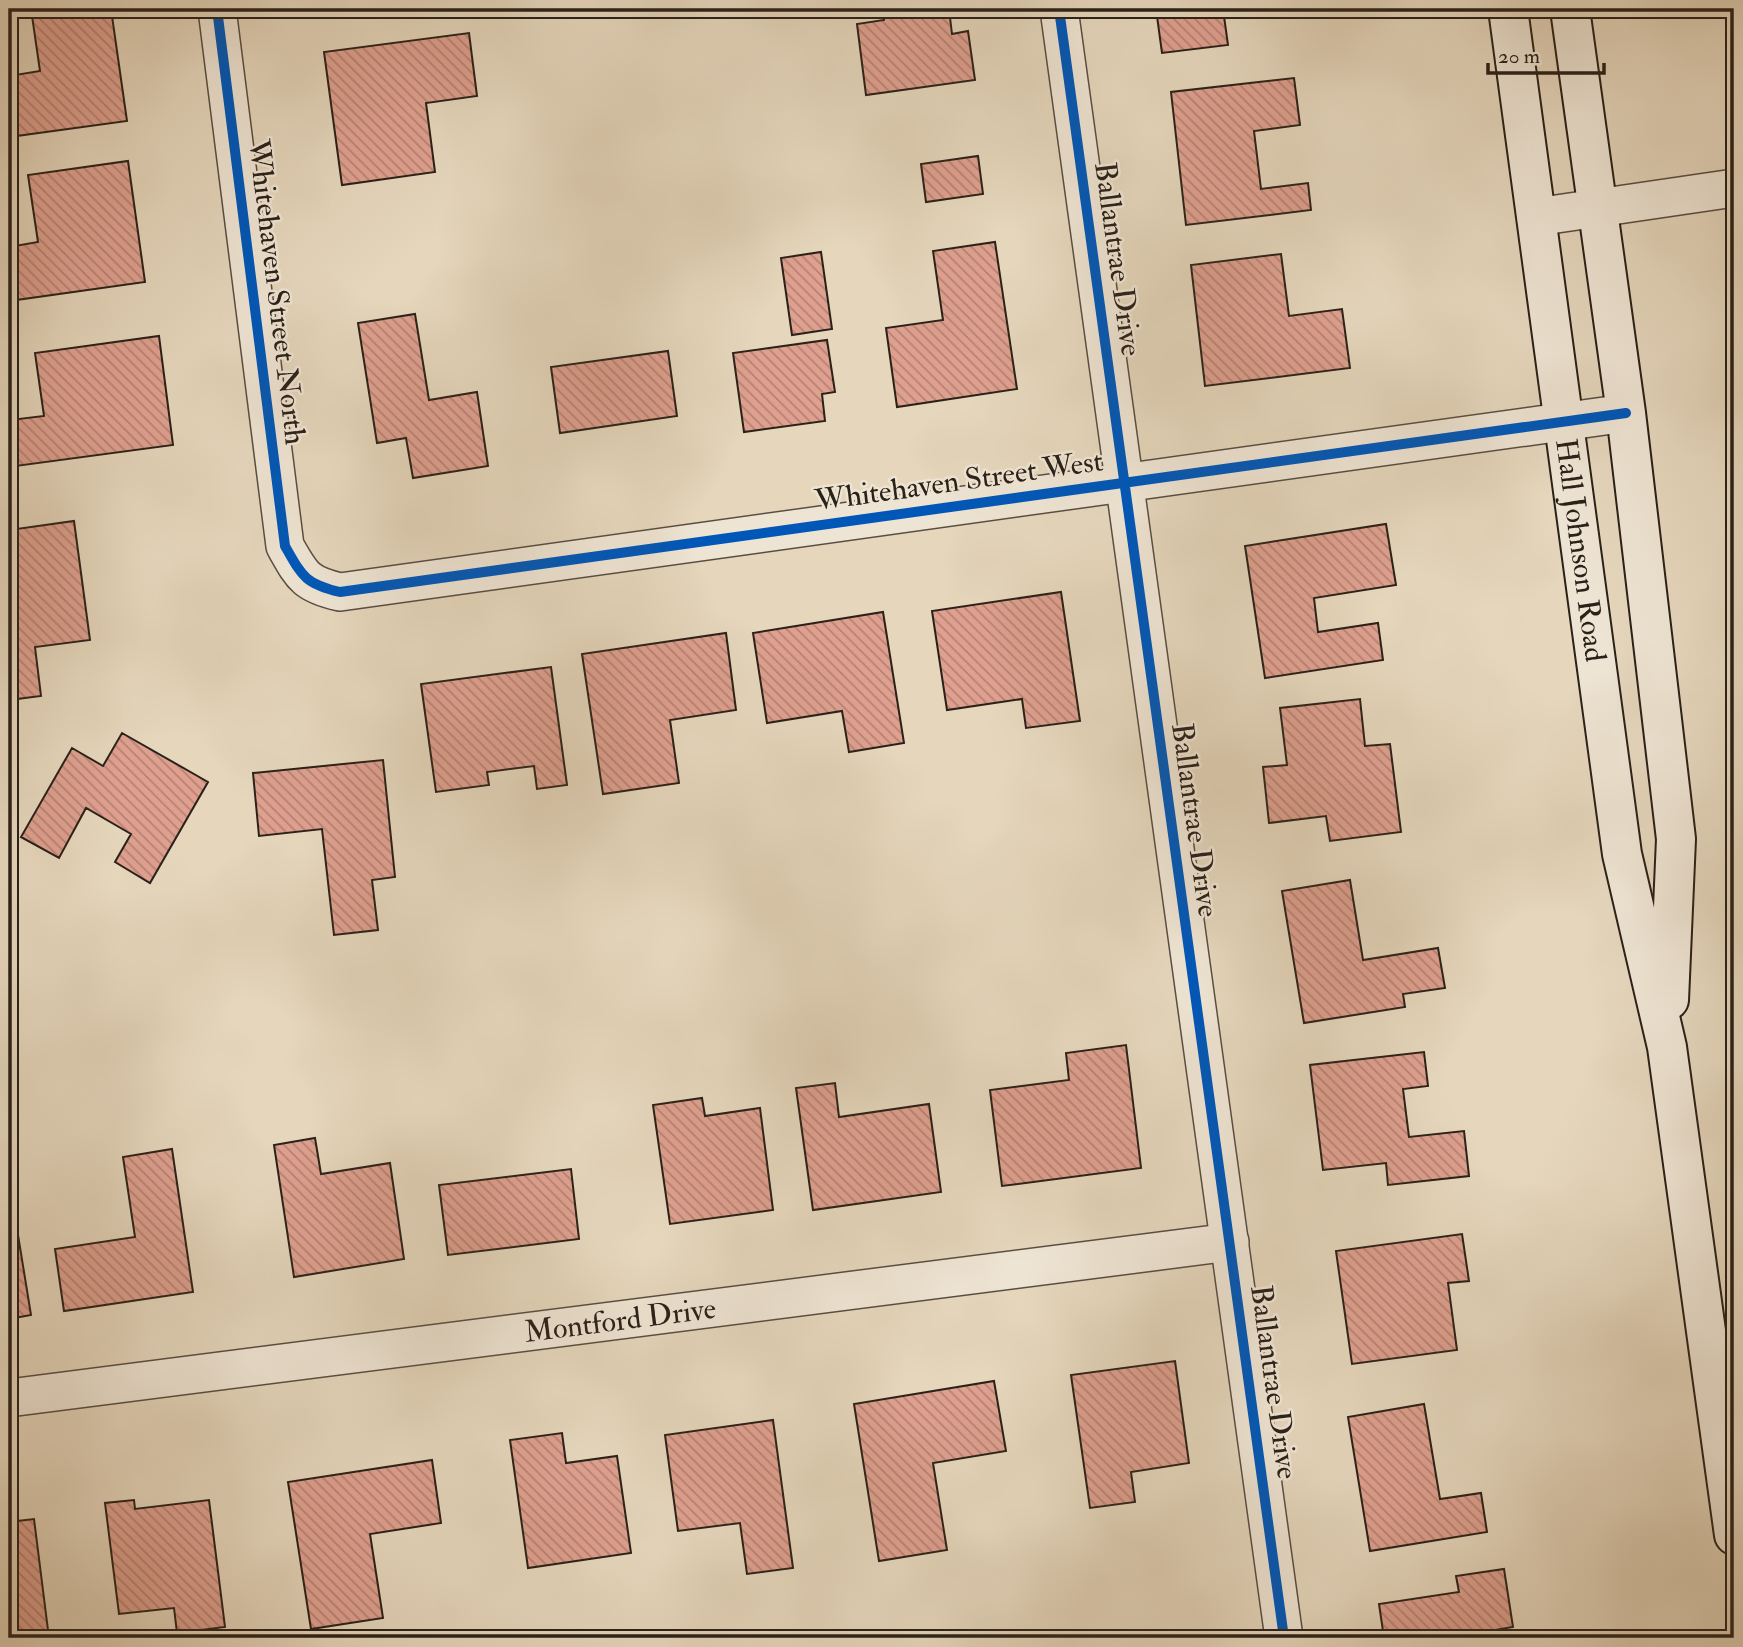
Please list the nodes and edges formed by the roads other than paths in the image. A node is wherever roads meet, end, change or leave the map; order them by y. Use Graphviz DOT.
graph roads {
  1 [pos="217,9"];
  2 [pos="1059,9"];
  3 [pos="1508,9"];
  4 [pos="1570,9"];
  5 [pos="1734,188"];
  6 [pos="1598,206"];
  7 [pos="1536,217"];
  8 [pos="1626,414"];
  9 [pos="1564,422"];
  10 [pos="1124,483"];
  11 [pos="303,577"];
  12 [pos="1667,1047"];
  13 [pos="1230,1242"];
  14 [pos="9,1398"];
  15 [pos="1727,1442"];
  16 [pos="1734,1535"];
  17 [pos="1284,1638"];
  1 -- 11 [label="street, Whitehaven Street North"];
  2 -- 10 [label="street, Ballantrae Drive"];
  3 -- 7 [label="main road, Hall Johnson Road"];
  4 -- 6 [label="main road, Hall Johnson Road"];
  5 -- 6 [label="street"];
  6 -- 7 [label="street"];
  6 -- 8 [label="main road, Hall Johnson Road"];
  7 -- 9 [label="main road, Hall Johnson Road"];
  8 -- 9 [label="street, Whitehaven Street West"];
  8 -- 12 [label="main road, Hall Johnson Road"];
  9 -- 10 [label="street, Whitehaven Street West"];
  9 -- 12 [label="main road, Hall Johnson Road"];
  10 -- 11 [label="street, Whitehaven Street West"];
  10 -- 13 [label="street, Ballantrae Drive"];
  12 -- 15 [label="main road, Hall Johnson Road"];
  13 -- 14 [label="street, Montford Drive"];
  13 -- 17 [label="street, Ballantrae Drive"];
  15 -- 16 [label="main road, Hall Johnson Road"];
}
